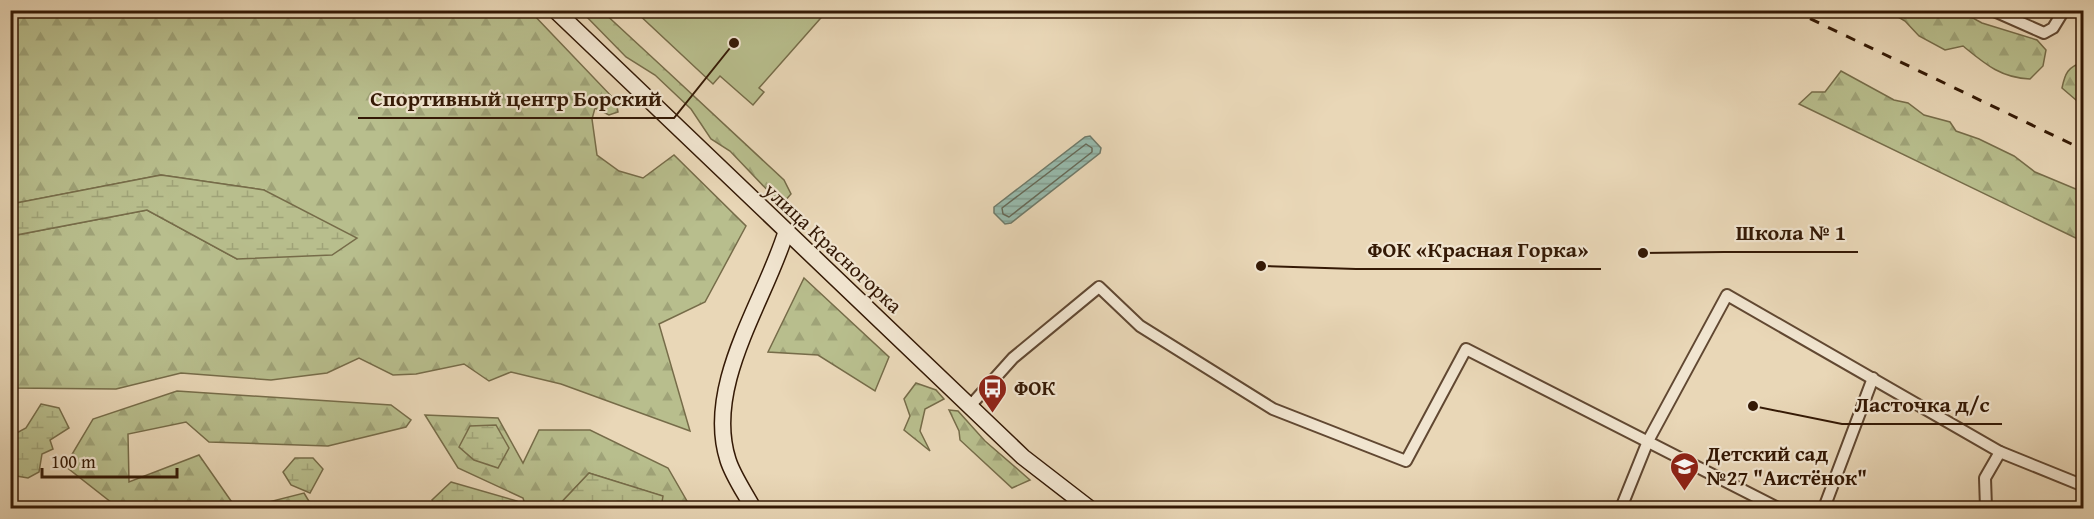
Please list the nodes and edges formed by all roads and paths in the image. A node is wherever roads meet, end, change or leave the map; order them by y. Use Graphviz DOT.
graph roads {
  1 [pos="555,10"];
  2 [pos="1992,10"];
  3 [pos="2064,10"];
  4 [pos="786,232"];
  5 [pos="1873,378"];
  6 [pos="970,406"];
  7 [pos="1647,441"];
  8 [pos="2000,452"];
  9 [pos="2084,486"];
  10 [pos="753,508"];
  11 [pos="1089,508"];
  12 [pos="1621,508"];
  13 [pos="1778,508"];
  14 [pos="1824,508"];
  15 [pos="1986,508"];
  1 -- 4 [label="main road, улица Красногорка"];
  2 -- 3 [label="street"];
  4 -- 6 [label="main road, улица Красногорка"];
  4 -- 10 [label="main road"];
  5 -- 7 [label="street"];
  5 -- 8 [label="street"];
  5 -- 14 [label="street"];
  6 -- 7 [label="street"];
  6 -- 11 [label="main road, улица Красногорка"];
  7 -- 12 [label="street"];
  7 -- 13 [label="street"];
  8 -- 9 [label="street"];
  8 -- 15 [label="street"];
}
